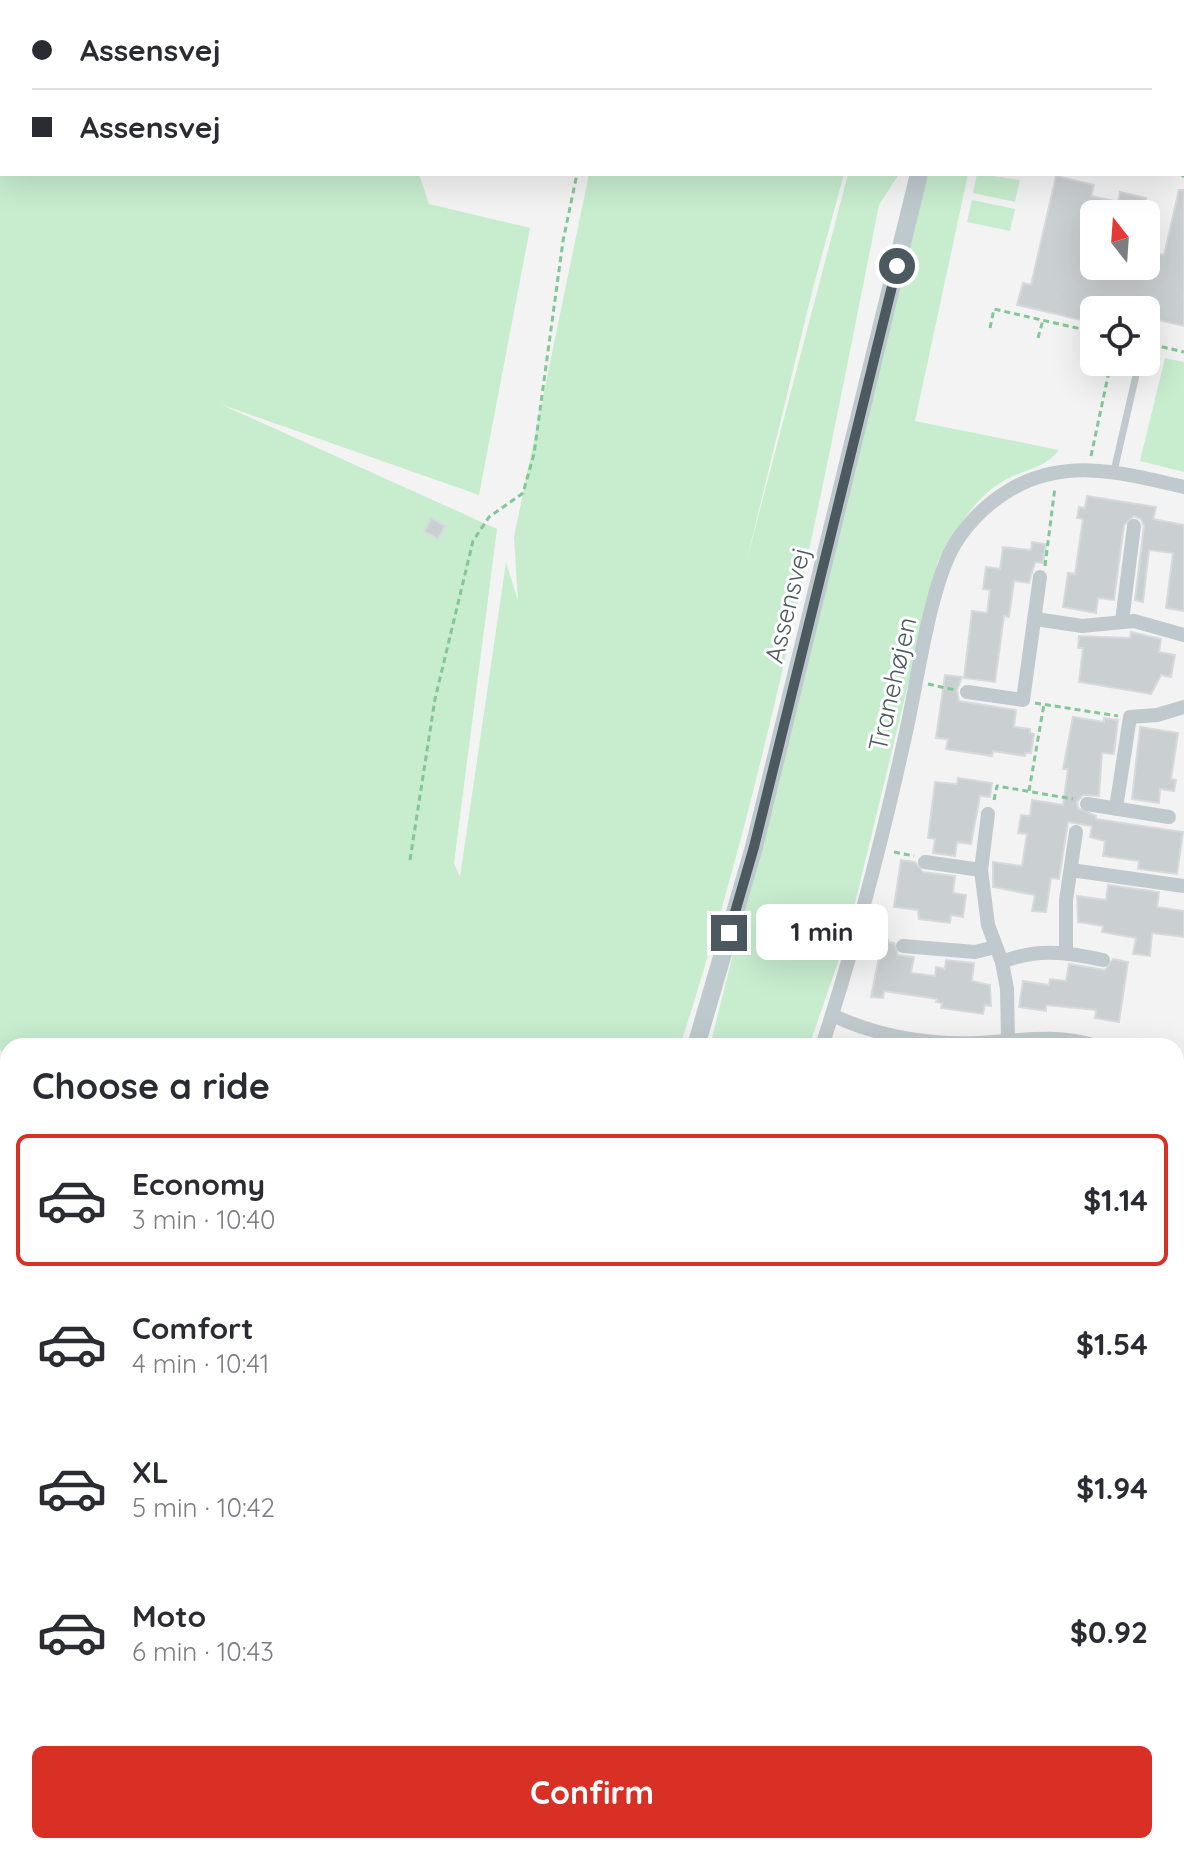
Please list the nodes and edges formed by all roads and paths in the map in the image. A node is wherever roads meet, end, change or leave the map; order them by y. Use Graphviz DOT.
graph roads {
  1 [pos="577,176"];
  2 [pos="919,176"];
  3 [pos="1043,320"];
  4 [pos="990,328"];
  5 [pos="1080,328"];
  6 [pos="1038,338"];
  7 [pos="1160,346"];
  8 [pos="1184,352"];
  9 [pos="1108,376"];
  10 [pos="1136,376"];
  11 [pos="1088,469"];
  12 [pos="1114,471"];
  13 [pos="1056,472"];
  14 [pos="1184,487"];
  15 [pos="1134,526"];
  16 [pos="1040,577"];
  17 [pos="1036,619"];
  18 [pos="1122,621"];
  19 [pos="1184,635"];
  20 [pos="918,682"];
  21 [pos="967,692"];
  22 [pos="1023,700"];
  23 [pos="1044,704"];
  24 [pos="1184,707"];
  25 [pos="1130,717"];
  26 [pos="1029,792"];
  27 [pos="1087,804"];
  28 [pos="1116,808"];
  29 [pos="988,814"];
  30 [pos="1169,817"];
  31 [pos="1076,832"];
  32 [pos="880,850"];
  33 [pos="410,860"];
  34 [pos="925,862"];
  35 [pos="981,870"];
  36 [pos="1071,870"];
  37 [pos="1184,886"];
  38 [pos="858,934"];
  39 [pos="903,946"];
  40 [pos="995,947"];
  41 [pos="1066,952"];
  42 [pos="1103,960"];
  43 [pos="1002,962"];
  44 [pos="832,1015"];
  45 [pos="698,1038"];
  46 [pos="825,1038"];
  47 [pos="895,1038"];
  48 [pos="1008,1038"];
  1 -- 33 [label="path"];
  2 -- 45 [label="main road, Assensvej"];
  3 -- 4 [label="path"];
  3 -- 5 [label="path"];
  3 -- 6 [label="path"];
  7 -- 8 [label="path"];
  9 -- 11 [label="path"];
  10 -- 12 [label="lane"];
  11 -- 12 [label="street, Tranehøjen"];
  11 -- 13 [label="street, Tranehøjen"];
  12 -- 14 [label="street, Tranehøjen"];
  13 -- 16 [label="path"];
  13 -- 20 [label="street, Tranehøjen"];
  15 -- 18 [label="street"];
  16 -- 17 [label="street"];
  17 -- 18 [label="street"];
  17 -- 22 [label="street"];
  18 -- 19 [label="street"];
  20 -- 21 [label="path"];
  20 -- 32 [label="street, Tranehøjen"];
  21 -- 22 [label="street"];
  22 -- 23 [label="path"];
  23 -- 25 [label="path"];
  23 -- 26 [label="path"];
  24 -- 25 [label="street"];
  25 -- 28 [label="street"];
  26 -- 27 [label="path"];
  26 -- 29 [label="path"];
  27 -- 28 [label="street"];
  28 -- 30 [label="street"];
  29 -- 35 [label="street"];
  31 -- 36 [label="street"];
  32 -- 34 [label="path"];
  32 -- 38 [label="street, Tranehøjen"];
  34 -- 35 [label="street"];
  35 -- 40 [label="street"];
  36 -- 37 [label="street"];
  36 -- 41 [label="street"];
  38 -- 39 [label="path"];
  38 -- 44 [label="street, Tranehøjen"];
  39 -- 40 [label="street"];
  40 -- 43 [label="street"];
  41 -- 42 [label="street"];
  41 -- 43 [label="street"];
  43 -- 48 [label="street"];
  44 -- 46 [label="street, Tranehøjen"];
  44 -- 47 [label="street"];
}
